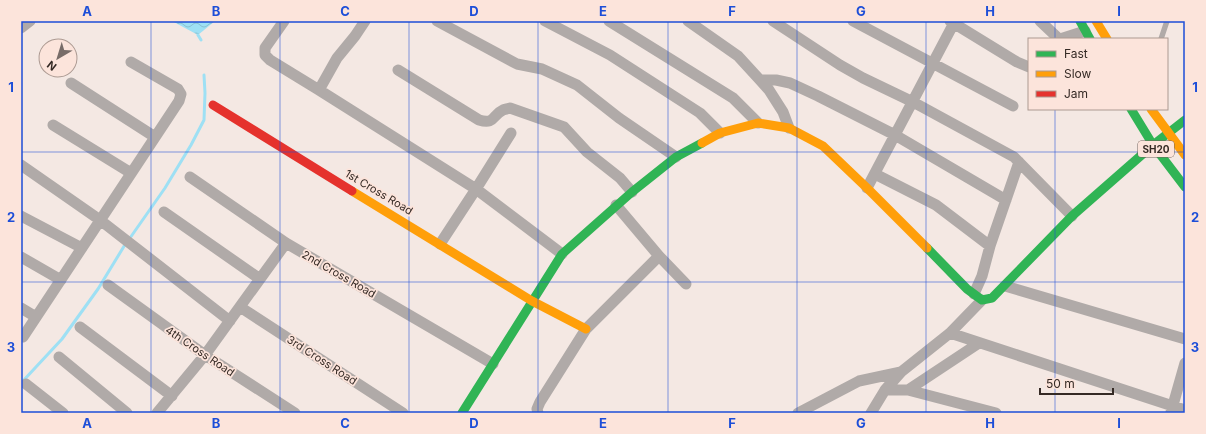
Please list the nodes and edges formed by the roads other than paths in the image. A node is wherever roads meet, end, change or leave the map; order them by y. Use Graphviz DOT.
graph roads {
  1 [pos="30,21"];
  2 [pos="284,21"];
  3 [pos="365,21"];
  4 [pos="438,21"];
  5 [pos="544,21"];
  6 [pos="609,21"];
  7 [pos="688,21"];
  8 [pos="773,21"];
  9 [pos="853,21"];
  10 [pos="1040,21"];
  11 [pos="1080,21"];
  12 [pos="1096,21"];
  13 [pos="1167,21"];
  14 [pos="953,22"];
  15 [pos="21,28"];
  16 [pos="1088,35"];
  17 [pos="1059,38"];
  18 [pos="1067,38"];
  19 [pos="1106,38"];
  20 [pos="1161,38"];
  21 [pos="131,62"];
  22 [pos="933,63"];
  23 [pos="1028,67"];
  24 [pos="398,70"];
  25 [pos="760,80"];
  26 [pos="71,83"];
  27 [pos="319,90"];
  28 [pos="913,102"];
  29 [pos="213,105"];
  30 [pos="1014,106"];
  31 [pos="1132,110"];
  32 [pos="1152,110"];
  33 [pos="1185,120"];
  34 [pos="758,123"];
  35 [pos="53,125"];
  36 [pos="789,128"];
  37 [pos="511,133"];
  38 [pos="720,133"];
  39 [pos="1168,134"];
  40 [pos="895,135"];
  41 [pos="155,137"];
  42 [pos="1153,145"];
  43 [pos="1185,155"];
  44 [pos="676,157"];
  45 [pos="1019,162"];
  46 [pos="21,165"];
  47 [pos="131,173"];
  48 [pos="875,174"];
  49 [pos="190,177"];
  50 [pos="867,188"];
  51 [pos="1185,188"];
  52 [pos="476,189"];
  53 [pos="632,192"];
  54 [pos="1006,200"];
  55 [pos="616,205"];
  56 [pos="164,212"];
  57 [pos="21,216"];
  58 [pos="1072,216"];
  59 [pos="100,220"];
  60 [pos="286,243"];
  61 [pos="440,244"];
  62 [pos="990,246"];
  63 [pos="82,248"];
  64 [pos="562,254"];
  65 [pos="659,256"];
  66 [pos="21,257"];
  67 [pos="260,279"];
  68 [pos="61,280"];
  69 [pos="686,284"];
  70 [pos="108,285"];
  71 [pos="1005,286"];
  72 [pos="978,297"];
  73 [pos="532,301"];
  74 [pos="240,307"];
  75 [pos="21,308"];
  76 [pos="36,317"];
  77 [pos="230,321"];
  78 [pos="80,327"];
  79 [pos="586,328"];
  80 [pos="950,333"];
  81 [pos="23,337"];
  82 [pos="1185,339"];
  83 [pos="979,343"];
  84 [pos="205,355"];
  85 [pos="59,357"];
  86 [pos="1185,363"];
  87 [pos="493,364"];
  88 [pos="901,372"];
  89 [pos="26,384"];
  90 [pos="885,390"];
  91 [pos="908,390"];
  92 [pos="172,396"];
  93 [pos="1171,410"];
  94 [pos="1185,410"];
  95 [pos="161,412"];
  96 [pos="63,413"];
  97 [pos="127,413"];
  98 [pos="295,413"];
  99 [pos="403,413"];
  100 [pos="462,413"];
  101 [pos="538,413"];
  102 [pos="798,413"];
  103 [pos="871,413"];
  104 [pos="996,413"];
  1 -- 15 [label="street"];
  2 -- 27 [label="street"];
  3 -- 27 [label="street"];
  4 -- 44 [label="street"];
  5 -- 38 [label="street"];
  6 -- 34 [label="street"];
  7 -- 25 [label="street"];
  8 -- 28 [label="street"];
  9 -- 22 [label="street"];
  10 -- 17 [label="street"];
  11 -- 16 [label="street"];
  12 -- 19 [label="street"];
  13 -- 20 [label="lane"];
  14 -- 22 [label="street"];
  14 -- 23 [label="street"];
  16 -- 18 [label="street"];
  21 -- 41 [label="street"];
  22 -- 28 [label="street"];
  22 -- 30 [label="street"];
  24 -- 53 [label="street"];
  25 -- 36 [label="street"];
  25 -- 40 [label="street"];
  26 -- 41 [label="street"];
  27 -- 52 [label="street"];
  28 -- 40 [label="street"];
  28 -- 45 [label="street"];
  29 -- 61 [label="street, 1st Cross Road"];
  31 -- 42 [label="street, SH20"];
  32 -- 39 [label="street, SH20"];
  33 -- 39 [label="street"];
  34 -- 36 [label="street"];
  34 -- 38 [label="street"];
  35 -- 47 [label="street"];
  36 -- 50 [label="street"];
  37 -- 52 [label="street"];
  38 -- 44 [label="street"];
  39 -- 42 [label="street"];
  39 -- 43 [label="street, SH20"];
  40 -- 48 [label="street"];
  40 -- 54 [label="street"];
  41 -- 47 [label="street"];
  42 -- 51 [label="street, SH20"];
  42 -- 58 [label="street"];
  44 -- 53 [label="street"];
  45 -- 54 [label="street"];
  45 -- 58 [label="street"];
  46 -- 59 [label="street"];
  47 -- 59 [label="street"];
  48 -- 50 [label="street"];
  48 -- 62 [label="street"];
  49 -- 60 [label="street, 2nd Cross Road"];
  50 -- 72 [label="street"];
  52 -- 61 [label="street"];
  52 -- 64 [label="street"];
  53 -- 55 [label="street"];
  54 -- 62 [label="street"];
  55 -- 64 [label="street"];
  55 -- 65 [label="street"];
  56 -- 67 [label="street"];
  57 -- 63 [label="street"];
  58 -- 71 [label="street"];
  59 -- 63 [label="street"];
  59 -- 77 [label="street"];
  60 -- 67 [label="street"];
  60 -- 87 [label="street, 2nd Cross Road"];
  61 -- 73 [label="street, 1st Cross Road"];
  62 -- 72 [label="street"];
  63 -- 68 [label="street"];
  64 -- 73 [label="street"];
  65 -- 69 [label="street"];
  65 -- 79 [label="street"];
  66 -- 68 [label="street"];
  67 -- 74 [label="street"];
  68 -- 76 [label="street"];
  70 -- 84 [label="street, 4th Cross Road"];
  71 -- 72 [label="street"];
  71 -- 82 [label="street"];
  72 -- 80 [label="street"];
  73 -- 79 [label="street, 1st Cross Road"];
  73 -- 87 [label="street"];
  74 -- 77 [label="street"];
  74 -- 99 [label="street, 3rd Cross Road"];
  75 -- 76 [label="street"];
  76 -- 81 [label="street"];
  77 -- 84 [label="street"];
  78 -- 92 [label="street"];
  79 -- 101 [label="street"];
  80 -- 83 [label="street"];
  80 -- 88 [label="street"];
  83 -- 91 [label="street"];
  83 -- 93 [label="street"];
  84 -- 92 [label="street"];
  84 -- 98 [label="street, 4th Cross Road"];
  85 -- 97 [label="street"];
  86 -- 93 [label="street"];
  87 -- 100 [label="street"];
  88 -- 90 [label="street"];
  88 -- 102 [label="street"];
  89 -- 96 [label="street"];
  90 -- 91 [label="street"];
  90 -- 103 [label="street"];
  91 -- 104 [label="street"];
  92 -- 95 [label="street"];
  93 -- 94 [label="street"];
}
